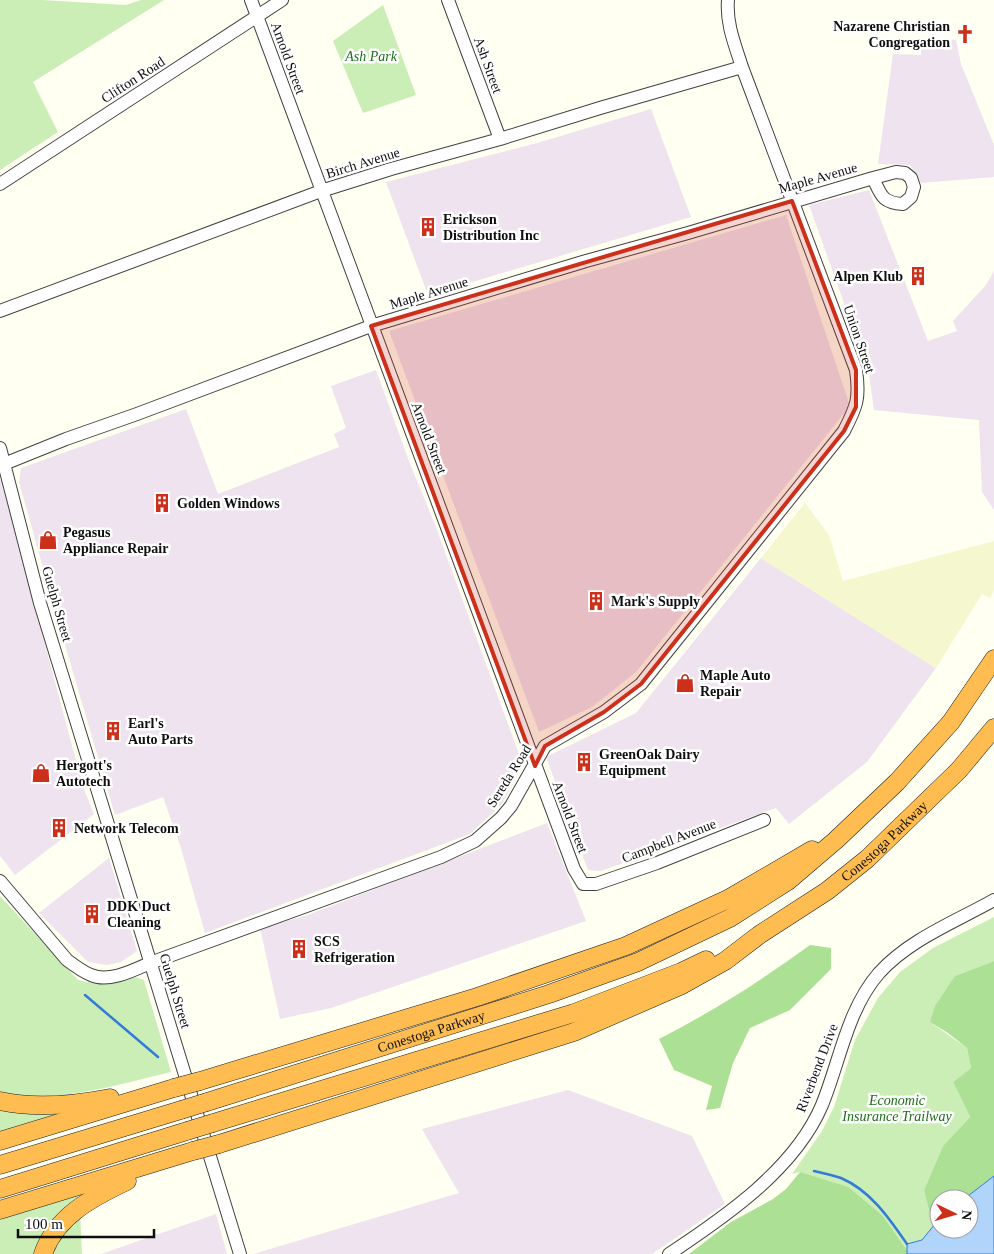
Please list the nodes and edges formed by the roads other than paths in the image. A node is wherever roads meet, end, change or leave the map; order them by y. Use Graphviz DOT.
graph roads {
  1 [pos="251,0"];
  2 [pos="282,0"];
  3 [pos="448,0"];
  4 [pos="728,0"];
  5 [pos="257,17"];
  6 [pos="742,67"];
  7 [pos="500,139"];
  8 [pos="872,178"];
  9 [pos="0,184"];
  10 [pos="321,191"];
  11 [pos="792,201"];
  12 [pos="0,311"];
  13 [pos="371,326"];
  14 [pos="0,448"];
  15 [pos="4,464"];
  16 [pos="805,479"];
  17 [pos="994,659"];
  18 [pos="994,728"];
  19 [pos="535,766"];
  20 [pos="764,820"];
  21 [pos="836,840"];
  22 [pos="0,881"];
  23 [pos="583,884"];
  24 [pos="994,900"];
  25 [pos="759,935"];
  26 [pos="150,963"];
  27 [pos="166,1091"];
  28 [pos="0,1101"];
  29 [pos="0,1141"];
  30 [pos="188,1153"];
  31 [pos="0,1165"];
  32 [pos="0,1189"];
  33 [pos="0,1210"];
  34 [pos="43,1254"];
  35 [pos="240,1254"];
  36 [pos="669,1254"];
  1 -- 5 [label="street, Arnold Street"];
  2 -- 5 [label="street, Clifton Road"];
  3 -- 7 [label="street, Ash Street"];
  4 -- 6 [label="street, Union Street"];
  5 -- 9 [label="street, Clifton Road"];
  5 -- 10 [label="street, Arnold Street"];
  6 -- 7 [label="street, Birch Avenue"];
  6 -- 11 [label="street, Union Street"];
  7 -- 10 [label="street, Birch Avenue"];
  8 -- 11 [label="street, Maple Avenue"];
  10 -- 12 [label="street, Birch Avenue"];
  10 -- 13 [label="street, Arnold Street"];
  11 -- 13 [label="street, Maple Avenue"];
  11 -- 16 [label="street, Union Street"];
  13 -- 15 [label="street, Maple Avenue"];
  13 -- 19 [label="street, Arnold Street"];
  14 -- 15 [label="street, Guelph Street"];
  15 -- 26 [label="street, Guelph Street"];
  16 -- 19 [label="street, Sereda Road"];
  17 -- 21 [label="highway, Conestoga Parkway"];
  18 -- 25 [label="highway, Conestoga Parkway"];
  19 -- 23 [label="street, Arnold Street"];
  19 -- 26 [label="street, Sereda Road"];
  20 -- 23 [label="street, Campbell Avenue"];
  21 -- 27 [label="highway, Conestoga Parkway, bridge"];
  21 -- 31 [label="highway, Conestoga Parkway, bridge"];
  22 -- 26 [label="street, Sereda Road"];
  24 -- 36 [label="street, Riverbend Drive"];
  25 -- 30 [label="highway, Conestoga Parkway, bridge"];
  25 -- 32 [label="highway, Conestoga Parkway, bridge"];
  26 -- 35 [label="street, Guelph Street"];
  27 -- 28 [label="highway"];
  27 -- 29 [label="highway, Conestoga Parkway"];
  30 -- 33 [label="highway, Conestoga Parkway"];
  30 -- 34 [label="highway"];
}
